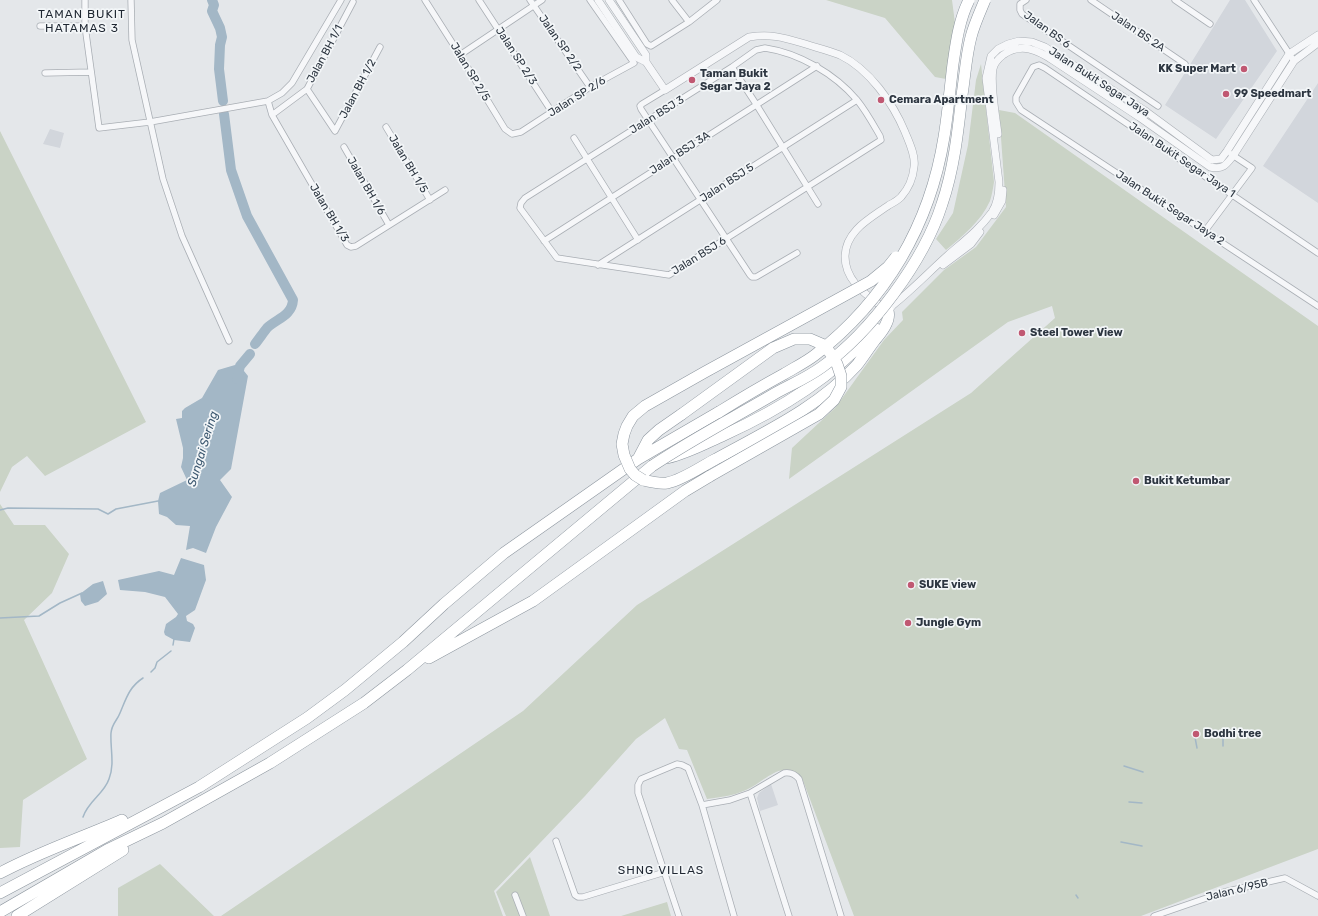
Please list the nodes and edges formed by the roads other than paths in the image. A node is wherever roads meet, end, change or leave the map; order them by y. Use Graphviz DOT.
graph roads {
  1 [pos="85,0"];
  2 [pos="131,0"];
  3 [pos="341,0"];
  4 [pos="425,0"];
  5 [pos="479,0"];
  6 [pos="530,0"];
  7 [pos="542,0"];
  8 [pos="590,0"];
  9 [pos="598,0"];
  10 [pos="609,0"];
  11 [pos="619,0"];
  12 [pos="672,0"];
  13 [pos="717,0"];
  14 [pos="969,0"];
  15 [pos="984,0"];
  16 [pos="1026,0"];
  17 [pos="1091,0"];
  18 [pos="1175,0"];
  19 [pos="1254,0"];
  20 [pos="353,2"];
  21 [pos="533,6"];
  22 [pos="689,22"];
  23 [pos="1210,24"];
  24 [pos="40,26"];
  25 [pos="85,26"];
  26 [pos="498,30"];
  27 [pos="1318,35"];
  28 [pos="1318,44"];
  29 [pos="380,47"];
  30 [pos="1290,54"];
  31 [pos="460,55"];
  32 [pos="1294,61"];
  33 [pos="646,62"];
  34 [pos="1185,64"];
  35 [pos="817,66"];
  36 [pos="732,67"];
  37 [pos="91,72"];
  38 [pos="45,73"];
  39 [pos="590,87"];
  40 [pos="307,89"];
  41 [pos="665,90"];
  42 [pos="857,100"];
  43 [pos="268,101"];
  44 [pos="756,104"];
  45 [pos="1158,106"];
  46 [pos="1021,110"];
  47 [pos="552,112"];
  48 [pos="272,115"];
  49 [pos="648,120"];
  50 [pos="150,122"];
  51 [pos="386,127"];
  52 [pos="521,132"];
  53 [pos="574,138"];
  54 [pos="881,140"];
  55 [pos="344,147"];
  56 [pos="782,148"];
  57 [pos="1227,151"];
  58 [pos="1233,156"];
  59 [pos="587,158"];
  60 [pos="673,158"];
  61 [pos="807,187"];
  62 [pos="445,190"];
  63 [pos="1232,194"];
  64 [pos="612,198"];
  65 [pos="430,200"];
  66 [pos="700,200"];
  67 [pos="521,203"];
  68 [pos="818,204"];
  69 [pos="389,225"];
  70 [pos="918,228"];
  71 [pos="1205,231"];
  72 [pos="726,239"];
  73 [pos="638,240"];
  74 [pos="544,241"];
  75 [pos="1318,252"];
  76 [pos="797,253"];
  77 [pos="598,265"];
  78 [pos="1318,306"];
  79 [pos="886,321"];
  80 [pos="229,341"];
  81 [pos="664,458"];
  82 [pos="638,459"];
  83 [pos="406,670"];
  84 [pos="199,787"];
  85 [pos="750,793"];
  86 [pos="702,805"];
  87 [pos="164,823"];
  88 [pos="556,841"];
  89 [pos="665,872"];
  90 [pos="0,873"];
  91 [pos="0,893"];
  92 [pos="515,895"];
  93 [pos="1318,896"];
  94 [pos="0,912"];
  95 [pos="17,916"];
  96 [pos="523,916"];
  97 [pos="679,916"];
  98 [pos="734,916"];
  99 [pos="789,916"];
  100 [pos="841,916"];
  101 [pos="1154,916"];
  1 -- 25 [label="street"];
  2 -- 50 [label="street"];
  3 -- 43 [label="street"];
  4 -- 31 [label="street, Jalan SP 2/5"];
  5 -- 26 [label="street, Jalan SP 2/3"];
  6 -- 21 [label="street, Jalan SP 2/2"];
  7 -- 21 [label="street"];
  8 -- 39 [label="street, Jalan SP 2/6"];
  9 -- 33 [label="street"];
  10 -- 33 [label="street"];
  11 -- 22 [label="street"];
  12 -- 22 [label="street"];
  13 -- 22 [label="street"];
  14 -- 70 [label="highway, bridge"];
  15 -- 81 [label="highway, bridge"];
  16 -- 45 [label="street, Jalan BS 6"];
  17 -- 34 [label="street, Jalan BS 2A"];
  18 -- 23 [label="street"];
  19 -- 30 [label="street"];
  20 -- 40 [label="street, Jalan BH 1/1"];
  21 -- 26 [label="street"];
  21 -- 39 [label="street, Jalan SP 2/2"];
  24 -- 25 [label="street"];
  25 -- 37 [label="street"];
  26 -- 31 [label="street"];
  26 -- 47 [label="street, Jalan SP 2/3"];
  27 -- 30 [label="street"];
  28 -- 32 [label="street"];
  29 -- 40 [label="street, Jalan BH 1/2"];
  30 -- 32 [label="street"];
  30 -- 57 [label="street"];
  31 -- 52 [label="street, Jalan SP 2/5"];
  32 -- 58 [label="street"];
  33 -- 41 [label="street"];
  35 -- 36 [label="street, Jalan BSJ 3"];
  35 -- 42 [label="street, Jalan BSJ 3"];
  35 -- 44 [label="street, Jalan BSJ 3A"];
  36 -- 44 [label="street"];
  36 -- 49 [label="street, Jalan BSJ 3"];
  37 -- 38 [label="street"];
  37 -- 50 [label="street"];
  39 -- 47 [label="street, Jalan SP 2/6"];
  40 -- 48 [label="street, Jalan BH 1/1"];
  41 -- 49 [label="street"];
  41 -- 79 [label="street"];
  42 -- 54 [label="street, Jalan BSJ 3"];
  42 -- 56 [label="street, Jalan BSJ 5"];
  43 -- 48 [label="street, Jalan BH 1/3"];
  43 -- 50 [label="street"];
  44 -- 56 [label="street"];
  44 -- 60 [label="street, Jalan BSJ 3A"];
  46 -- 63 [label="street, Jalan Bukit Segar Jaya 1"];
  46 -- 71 [label="street, Jalan Bukit Segar Jaya 2"];
  47 -- 52 [label="street, Jalan SP 2/6"];
  48 -- 69 [label="street, Jalan BH 1/3"];
  49 -- 59 [label="street, Jalan BSJ 3"];
  49 -- 60 [label="street"];
  50 -- 80 [label="street"];
  51 -- 65 [label="street, Jalan BH 1/5"];
  53 -- 59 [label="street"];
  54 -- 61 [label="street, Jalan BSJ 6"];
  55 -- 69 [label="street, Jalan BH 1/6"];
  56 -- 61 [label="street"];
  56 -- 66 [label="street, Jalan BSJ 5"];
  57 -- 58 [label="street"];
  57 -- 79 [label="street, Jalan Bukit Segar Jaya"];
  58 -- 63 [label="street"];
  58 -- 79 [label="street, Jalan Bukit Segar Jaya"];
  59 -- 64 [label="street"];
  59 -- 67 [label="street, Jalan BSJ 3"];
  60 -- 64 [label="street, Jalan BSJ 3A"];
  60 -- 66 [label="street"];
  61 -- 68 [label="street"];
  61 -- 72 [label="street, Jalan BSJ 6"];
  62 -- 65 [label="street, Jalan BH 1/3"];
  63 -- 71 [label="street"];
  63 -- 75 [label="street, Jalan Bukit Segar Jaya 1"];
  64 -- 73 [label="street"];
  64 -- 74 [label="street, Jalan BSJ 3A"];
  65 -- 69 [label="street, Jalan BH 1/3"];
  66 -- 72 [label="street"];
  66 -- 73 [label="street, Jalan BSJ 5"];
  67 -- 74 [label="street, Jalan BSJ 6"];
  70 -- 79 [label="highway, bridge"];
  70 -- 82 [label="highway, bridge"];
  71 -- 78 [label="street, Jalan Bukit Segar Jaya 2"];
  72 -- 76 [label="street"];
  72 -- 77 [label="street, Jalan BSJ 6"];
  73 -- 77 [label="street, Jalan BSJ 5"];
  74 -- 77 [label="street, Jalan BSJ 6"];
  79 -- 81 [label="highway, bridge"];
  81 -- 83 [label="highway, bridge"];
  82 -- 83 [label="highway, bridge"];
  82 -- 84 [label="highway"];
  83 -- 87 [label="highway"];
  84 -- 90 [label="highway"];
  84 -- 91 [label="highway"];
  85 -- 86 [label="street"];
  85 -- 99 [label="street"];
  85 -- 100 [label="street"];
  86 -- 89 [label="street"];
  86 -- 98 [label="street"];
  87 -- 94 [label="highway"];
  87 -- 95 [label="highway"];
  88 -- 89 [label="street"];
  89 -- 97 [label="street"];
  92 -- 96 [label="street"];
  93 -- 101 [label="street, Jalan 6/95B"];
}
